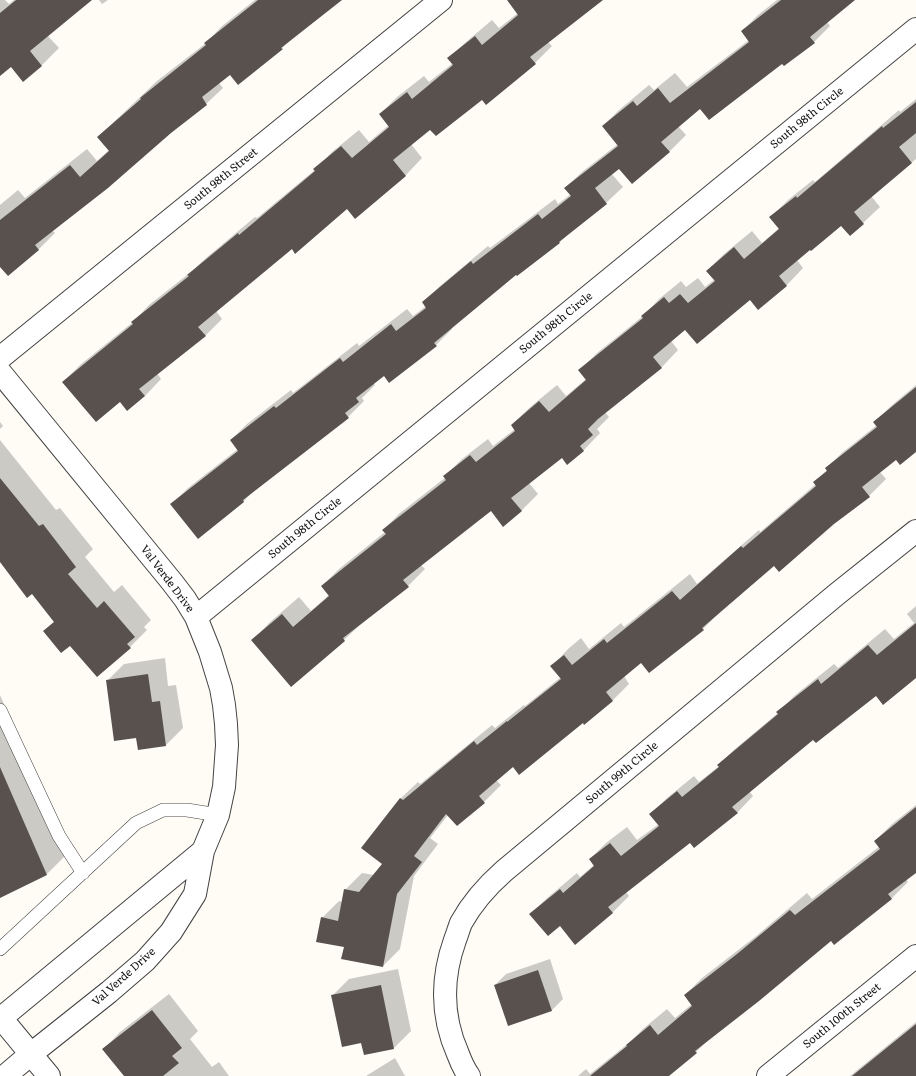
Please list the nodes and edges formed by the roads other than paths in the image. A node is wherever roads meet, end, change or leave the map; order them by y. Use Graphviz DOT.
graph roads {
  1 [pos="441,0"];
  2 [pos="916,29"];
  3 [pos="0,358"];
  4 [pos="0,372"];
  5 [pos="916,531"];
  6 [pos="196,617"];
  7 [pos="0,710"];
  8 [pos="218,815"];
  9 [pos="203,851"];
  10 [pos="83,873"];
  11 [pos="0,950"];
  12 [pos="916,956"];
  13 [pos="0,1018"];
  14 [pos="31,1054"];
  15 [pos="5,1076"];
  16 [pos="49,1076"];
  17 [pos="469,1076"];
  18 [pos="768,1076"];
  1 -- 3 [label="street, South 98th Street"];
  2 -- 6 [label="street, South 98th Circle"];
  4 -- 6 [label="street, Val Verde Drive"];
  5 -- 17 [label="street, South 99th Circle"];
  6 -- 8 [label="street, Val Verde Drive"];
  7 -- 10 [label="lane"];
  8 -- 9 [label="street, Val Verde Drive"];
  8 -- 10 [label="lane"];
  9 -- 13 [label="street, Val Verde Drive"];
  9 -- 14 [label="street, Val Verde Drive"];
  10 -- 11 [label="lane"];
  12 -- 18 [label="street, South 100th Street"];
  13 -- 14 [label="street"];
  14 -- 15 [label="street, Val Verde Drive"];
  14 -- 16 [label="street"];
}
